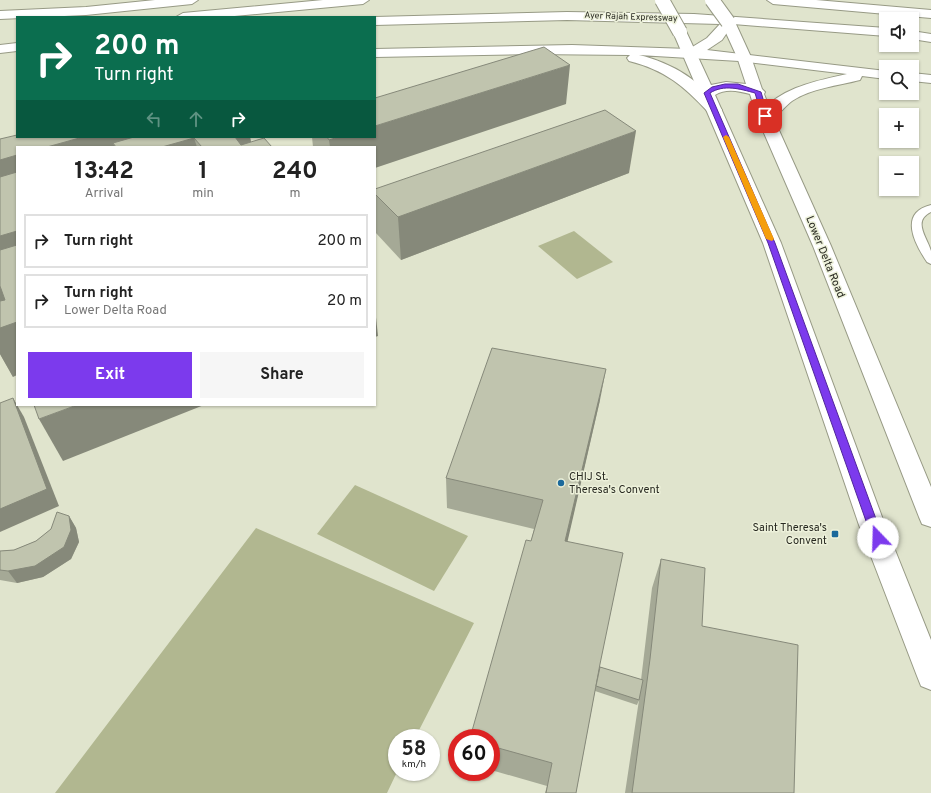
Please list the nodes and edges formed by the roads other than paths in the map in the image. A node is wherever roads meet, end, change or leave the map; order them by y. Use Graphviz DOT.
graph roads {
  1 [pos="192,0"];
  2 [pos="362,0"];
  3 [pos="662,0"];
  4 [pos="712,0"];
  5 [pos="773,0"];
  6 [pos="931,14"];
  7 [pos="0,15"];
  8 [pos="194,16"];
  9 [pos="376,21"];
  10 [pos="728,28"];
  11 [pos="879,31"];
  12 [pos="919,36"];
  13 [pos="931,37"];
  14 [pos="16,47"];
  15 [pos="0,49"];
  16 [pos="588,49"];
  17 [pos="376,53"];
  18 [pos="690,53"];
  19 [pos="744,57"];
  20 [pos="879,75"];
  21 [pos="879,76"];
  22 [pos="919,78"];
  23 [pos="931,79"];
  24 [pos="758,92"];
  25 [pos="707,93"];
  26 [pos="714,110"];
  27 [pos="765,116"];
  28 [pos="931,208"];
  29 [pos="931,260"];
  30 [pos="931,517"];
  31 [pos="931,676"];
  1 -- 7 [label="main road"];
  2 -- 8 [label="main road"];
  3 -- 18 [label="main road, bridge"];
  4 -- 10 [label="main road, Lower Delta Road, bridge"];
  5 -- 6 [label="main road"];
  9 -- 11 [label="main road, Ayer Rajah Expressway"];
  10 -- 18 [label="main road"];
  10 -- 19 [label="main road, Lower Delta Road"];
  12 -- 13 [label="main road"];
  14 -- 15 [label="main road"];
  16 -- 17 [label="main road"];
  16 -- 18 [label="main road"];
  16 -- 26 [label="main road"];
  18 -- 19 [label="main road"];
  18 -- 25 [label="main road"];
  19 -- 20 [label="main road"];
  19 -- 24 [label="main road, Lower Delta Road"];
  21 -- 27 [label="main road"];
  22 -- 23 [label="main road"];
  24 -- 25 [label="main road"];
  24 -- 27 [label="main road, Lower Delta Road"];
  25 -- 26 [label="main road"];
  26 -- 31 [label="main road"];
  27 -- 30 [label="main road, Lower Delta Road"];
  28 -- 29 [label="lane"];
}
